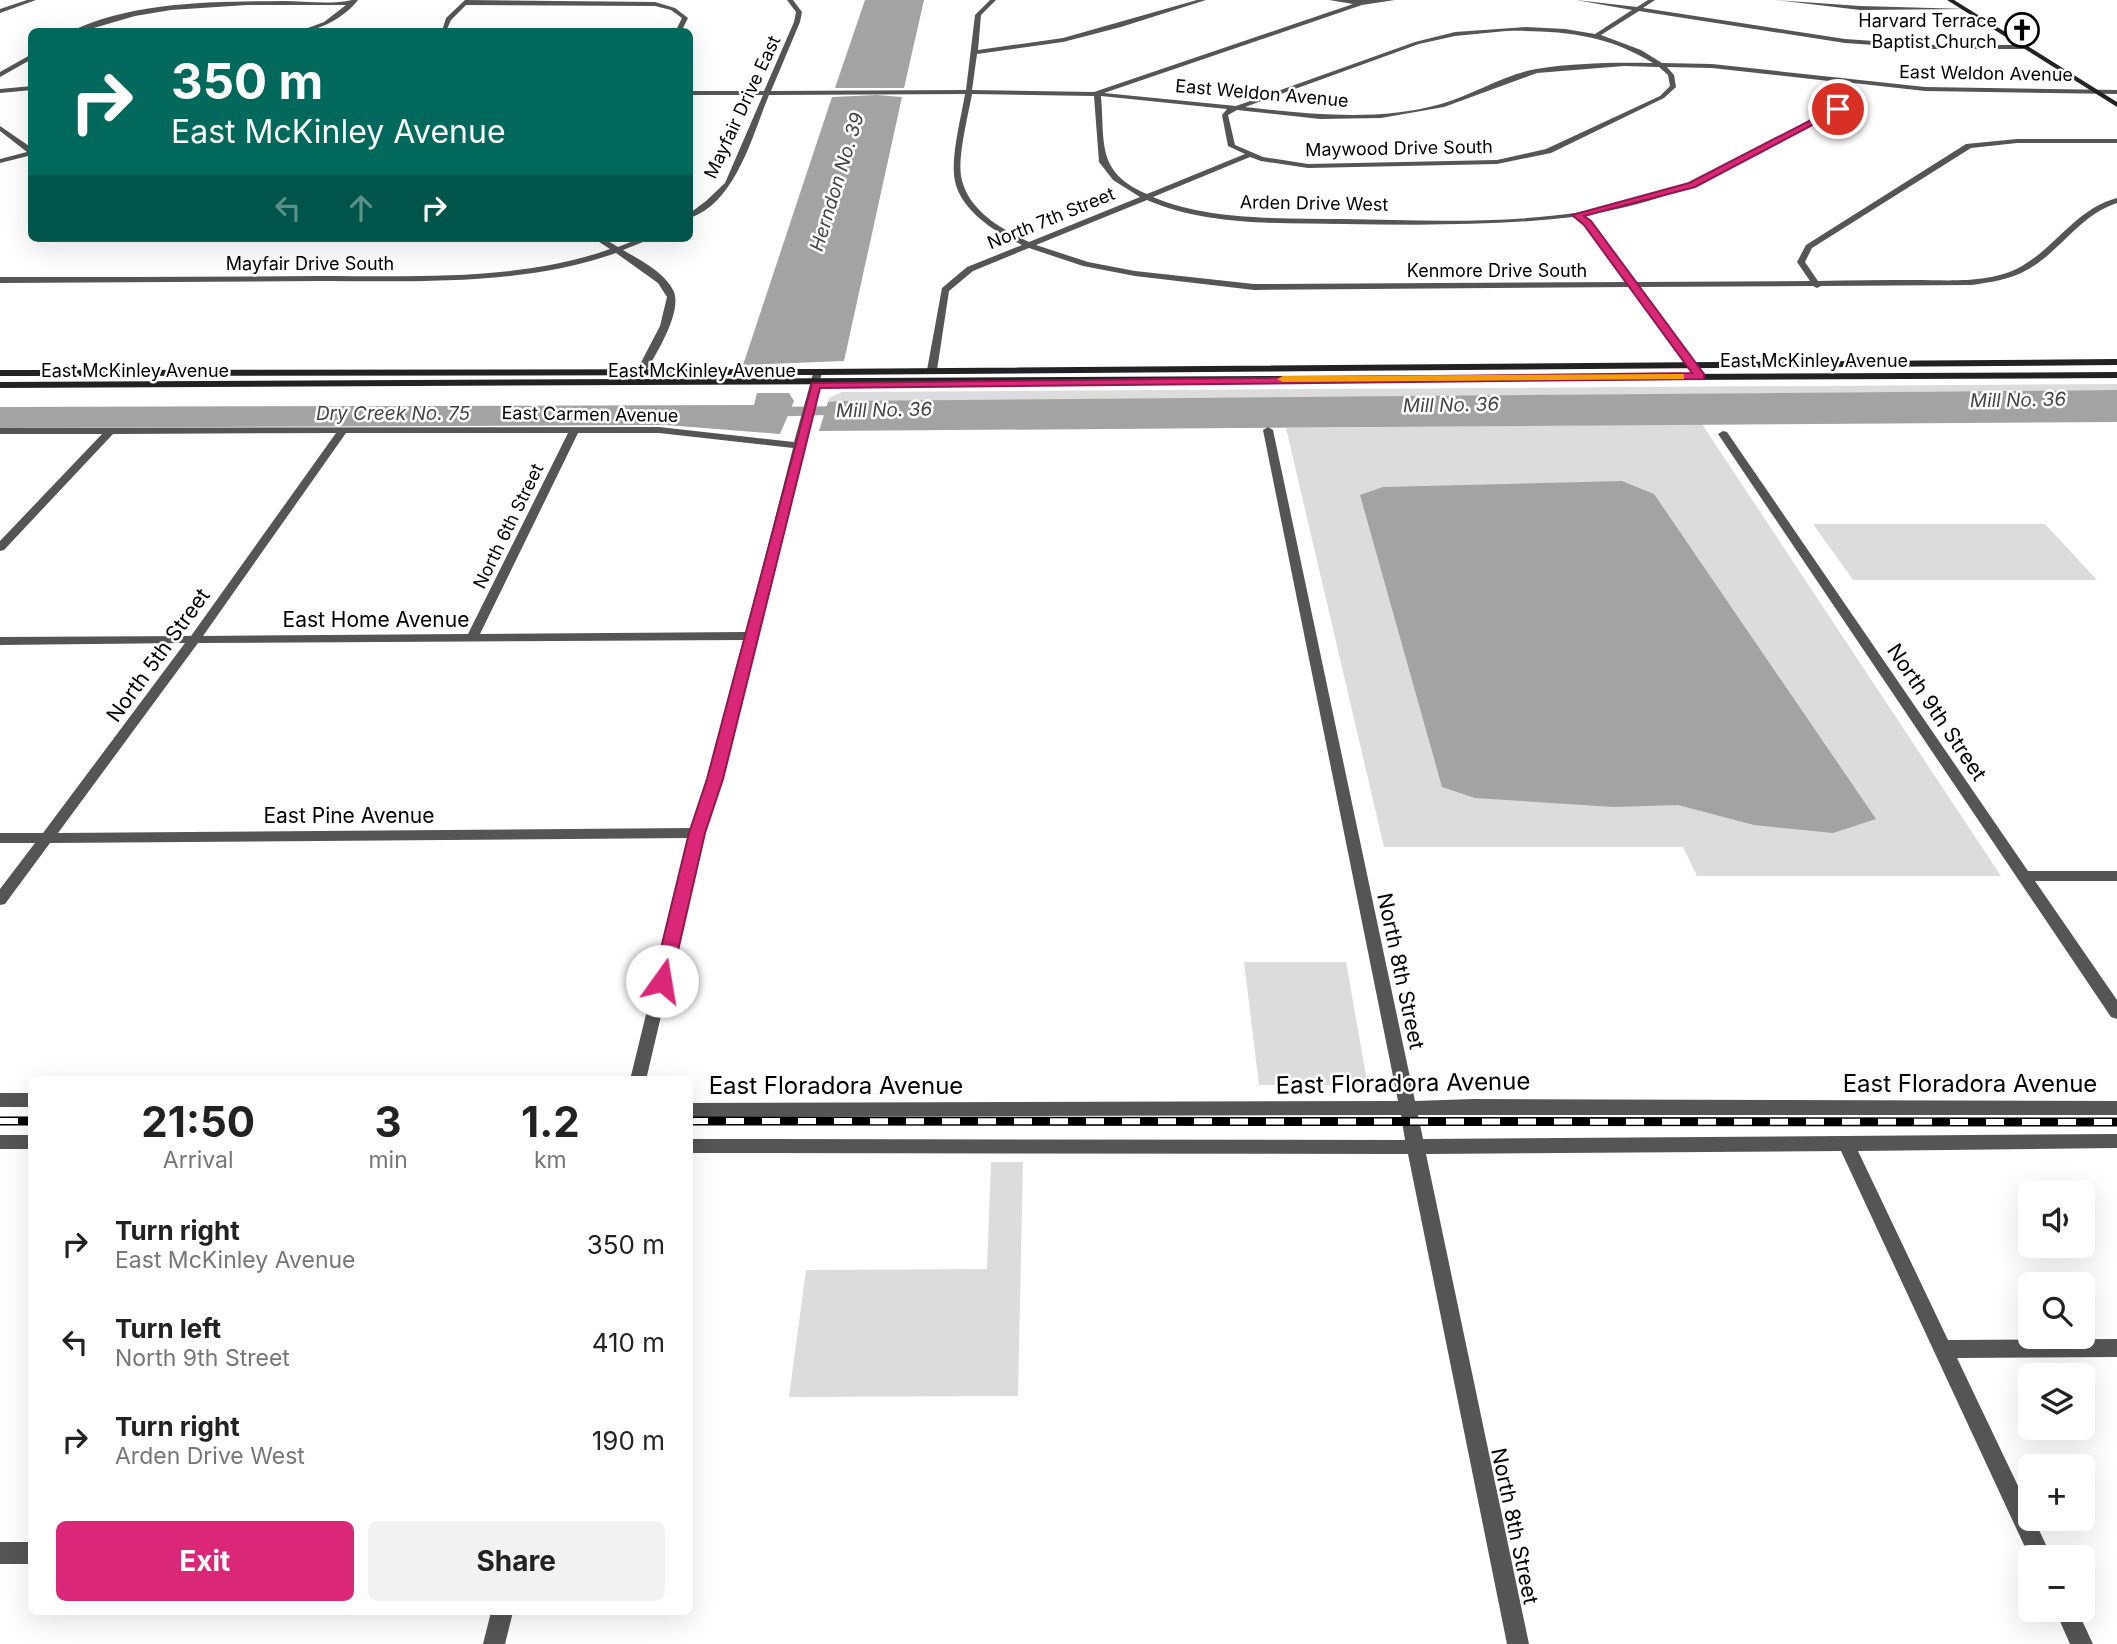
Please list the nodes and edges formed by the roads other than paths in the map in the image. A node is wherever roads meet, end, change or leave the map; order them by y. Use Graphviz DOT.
graph roads {
  1 [pos="33,0"];
  2 [pos="790,0"];
  3 [pos="993,0"];
  4 [pos="1203,0"];
  5 [pos="1332,0"];
  6 [pos="1392,0"];
  7 [pos="1579,0"];
  8 [pos="1652,0"];
  9 [pos="1778,0"];
  10 [pos="1950,0"];
  11 [pos="354,1"];
  12 [pos="467,1"];
  13 [pos="1361,3"];
  14 [pos="1640,9"];
  15 [pos="1965,9"];
  16 [pos="0,12"];
  17 [pos="81,28"];
  18 [pos="312,28"];
  19 [pos="444,28"];
  20 [pos="680,28"];
  21 [pos="1597,35"];
  22 [pos="2025,47"];
  23 [pos="976,52"];
  24 [pos="28,58"];
  25 [pos="1659,64"];
  26 [pos="0,75"];
  27 [pos="1841,81"];
  28 [pos="28,88"];
  29 [pos="0,91"];
  30 [pos="2096,91"];
  31 [pos="968,92"];
  32 [pos="2117,92"];
  33 [pos="693,93"];
  34 [pos="766,93"];
  35 [pos="1097,93"];
  36 [pos="2117,105"];
  37 [pos="1237,108"];
  38 [pos="0,128"];
  39 [pos="2117,141"];
  40 [pos="28,150"];
  41 [pos="28,154"];
  42 [pos="1249,155"];
  43 [pos="0,161"];
  44 [pos="1148,196"];
  45 [pos="2117,200"];
  46 [pos="693,214"];
  47 [pos="1576,215"];
  48 [pos="604,242"];
  49 [pos="640,242"];
  50 [pos="1025,244"];
  51 [pos="619,251"];
  52 [pos="0,280"];
  53 [pos="1817,285"];
  54 [pos="1634,286"];
  55 [pos="2117,362"];
  56 [pos="1690,363"];
  57 [pos="1188,367"];
  58 [pos="932,370"];
  59 [pos="641,372"];
  60 [pos="817,372"];
  61 [pos="0,373"];
  62 [pos="2117,375"];
  63 [pos="1700,377"];
  64 [pos="1057,382"];
  65 [pos="0,385"];
  66 [pos="449,385"];
  67 [pos="816,385"];
  68 [pos="343,430"];
  69 [pos="575,430"];
  70 [pos="1268,430"];
  71 [pos="0,431"];
  72 [pos="110,431"];
  73 [pos="1723,434"];
  74 [pos="800,446"];
  75 [pos="0,548"];
  76 [pos="752,636"];
  77 [pos="471,638"];
  78 [pos="194,640"];
  79 [pos="0,641"];
  80 [pos="697,833"];
  81 [pos="0,838"];
  82 [pos="45,838"];
  83 [pos="2024,876"];
  84 [pos="2117,876"];
  85 [pos="0,900"];
  86 [pos="2117,1013"];
  87 [pos="639,1076"];
  88 [pos="0,1100"];
  89 [pos="28,1100"];
  90 [pos="1408,1108"];
  91 [pos="2117,1108"];
  92 [pos="693,1110"];
  93 [pos="2117,1141"];
  94 [pos="0,1142"];
  95 [pos="28,1142"];
  96 [pos="1846,1143"];
  97 [pos="693,1146"];
  98 [pos="1415,1147"];
  99 [pos="2117,1348"];
  100 [pos="1944,1349"];
  101 [pos="2035,1545"];
  102 [pos="0,1553"];
  103 [pos="28,1553"];
  104 [pos="501,1615"];
  105 [pos="2072,1622"];
  106 [pos="494,1644"];
  107 [pos="1518,1644"];
  108 [pos="2082,1644"];
  1 -- 16 [label="street"];
  2 -- 34 [label="street, Mayfair Drive East"];
  3 -- 23 [label="street, Kenmore Drive South"];
  4 -- 23 [label="street"];
  5 -- 13 [label="street"];
  6 -- 13 [label="street"];
  7 -- 14 [label="street"];
  8 -- 14 [label="street"];
  9 -- 15 [label="street"];
  10 -- 15 [label="main road"];
  11 -- 17 [label="street"];
  11 -- 18 [label="street"];
  12 -- 19 [label="street"];
  12 -- 20 [label="street"];
  13 -- 35 [label="street"];
  14 -- 21 [label="street"];
  14 -- 22 [label="street"];
  15 -- 22 [label="main road"];
  21 -- 25 [label="street"];
  21 -- 37 [label="street"];
  22 -- 30 [label="main road"];
  23 -- 31 [label="street, Kenmore Drive South"];
  24 -- 26 [label="street"];
  25 -- 27 [label="street, East Weldon Avenue"];
  25 -- 37 [label="street, East Weldon Avenue"];
  25 -- 42 [label="street, Maywood Drive South"];
  27 -- 30 [label="street, East Weldon Avenue"];
  27 -- 47 [label="street, Arden Drive West"];
  28 -- 29 [label="street"];
  30 -- 32 [label="street, East Weldon Avenue"];
  30 -- 36 [label="main road"];
  31 -- 34 [label="street, East Weldon Avenue"];
  31 -- 35 [label="street, East Weldon Avenue"];
  31 -- 50 [label="street, Kenmore Drive South"];
  33 -- 34 [label="street, East Weldon Avenue"];
  34 -- 46 [label="street, Mayfair Drive East"];
  35 -- 37 [label="street, East Weldon Avenue"];
  35 -- 44 [label="street, Arden Drive West"];
  37 -- 42 [label="street"];
  38 -- 40 [label="street"];
  39 -- 53 [label="street"];
  41 -- 43 [label="street"];
  42 -- 44 [label="street, North 7th Street"];
  44 -- 47 [label="street, Arden Drive West"];
  44 -- 50 [label="street, North 7th Street"];
  45 -- 53 [label="street, Kenmore Drive South"];
  47 -- 54 [label="street"];
  48 -- 51 [label="street"];
  49 -- 51 [label="street"];
  50 -- 54 [label="street, Kenmore Drive South"];
  50 -- 58 [label="street, North 7th Street"];
  51 -- 52 [label="street, Mayfair Drive South"];
  51 -- 59 [label="street"];
  53 -- 54 [label="street, Kenmore Drive South"];
  54 -- 56 [label="street"];
  55 -- 56 [label="main road, East McKinley Avenue"];
  56 -- 57 [label="main road, East McKinley Avenue"];
  56 -- 63 [label="street"];
  57 -- 58 [label="main road, East McKinley Avenue"];
  57 -- 64 [label="main road"];
  58 -- 60 [label="main road, East McKinley Avenue"];
  59 -- 60 [label="main road, East McKinley Avenue"];
  59 -- 61 [label="main road, East McKinley Avenue"];
  59 -- 66 [label="main road"];
  60 -- 67 [label="street"];
  62 -- 63 [label="main road, East McKinley Avenue"];
  63 -- 64 [label="main road, East McKinley Avenue"];
  64 -- 67 [label="main road, East McKinley Avenue"];
  65 -- 66 [label="main road, East McKinley Avenue"];
  66 -- 67 [label="main road, East McKinley Avenue"];
  67 -- 74 [label="street"];
  68 -- 69 [label="street, East Carmen Avenue"];
  68 -- 72 [label="street, East Carmen Avenue"];
  68 -- 78 [label="street, North 5th Street"];
  69 -- 74 [label="street, East Carmen Avenue"];
  69 -- 77 [label="street, North 6th Street"];
  70 -- 90 [label="street, North 8th Street"];
  71 -- 72 [label="street, East Carmen Avenue"];
  72 -- 75 [label="street"];
  73 -- 83 [label="street, North 9th Street"];
  74 -- 76 [label="street"];
  76 -- 77 [label="street, East Home Avenue"];
  76 -- 80 [label="street"];
  77 -- 78 [label="street, East Home Avenue"];
  78 -- 79 [label="street, East Home Avenue"];
  78 -- 82 [label="street, North 5th Street"];
  80 -- 82 [label="street, East Pine Avenue"];
  80 -- 87 [label="street"];
  81 -- 82 [label="street, East Pine Avenue"];
  82 -- 85 [label="street, North 5th Street"];
  83 -- 84 [label="street"];
  83 -- 86 [label="street, North 9th Street"];
  88 -- 89 [label="street"];
  90 -- 91 [label="street, East Floradora Avenue"];
  90 -- 92 [label="street, East Floradora Avenue"];
  90 -- 98 [label="street, North 8th Street"];
  93 -- 96 [label="street"];
  94 -- 95 [label="street"];
  96 -- 98 [label="street"];
  96 -- 100 [label="street"];
  97 -- 98 [label="street"];
  98 -- 107 [label="street, North 8th Street"];
  99 -- 100 [label="street"];
  100 -- 101 [label="street"];
  102 -- 103 [label="street"];
  104 -- 106 [label="street"];
  105 -- 108 [label="street"];
}
